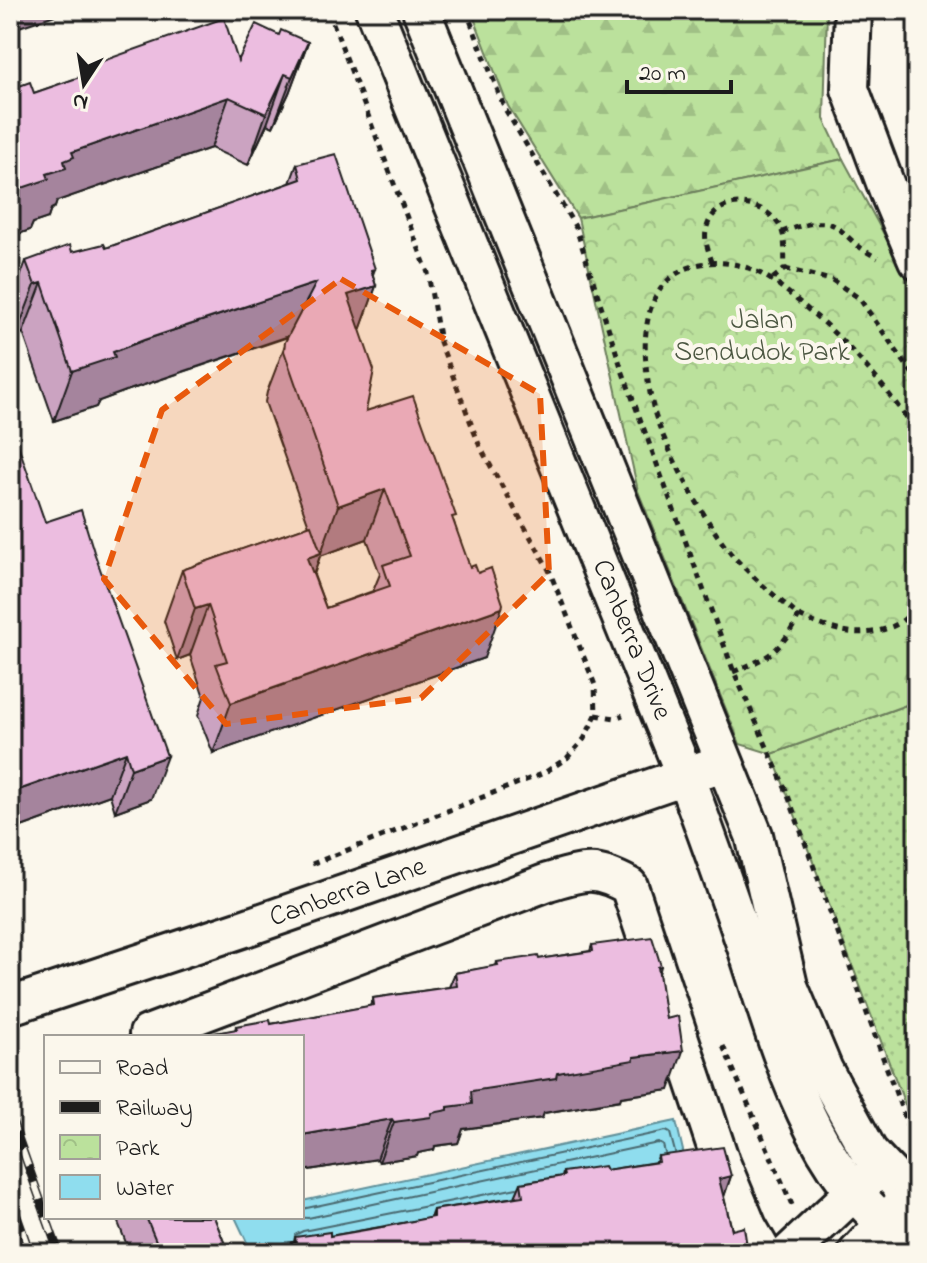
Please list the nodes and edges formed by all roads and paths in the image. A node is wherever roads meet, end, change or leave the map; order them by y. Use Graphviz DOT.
graph roads {
  1 [pos="328,10"];
  2 [pos="374,10"];
  3 [pos="421,10"];
  4 [pos="466,10"];
  5 [pos="853,10"];
  6 [pos="782,232"];
  7 [pos="875,257"];
  8 [pos="917,260"];
  9 [pos="712,262"];
  10 [pos="785,269"];
  11 [pos="772,279"];
  12 [pos="917,380"];
  13 [pos="917,437"];
  14 [pos="917,609"];
  15 [pos="799,616"];
  16 [pos="734,672"];
  17 [pos="596,715"];
  18 [pos="615,718"];
  19 [pos="725,763"];
  20 [pos="685,776"];
  21 [pos="307,866"];
  22 [pos="10,1006"];
  23 [pos="717,1032"];
  24 [pos="148,1034"];
  25 [pos="917,1138"];
  26 [pos="881,1167"];
  27 [pos="854,1191"];
  28 [pos="914,1200"];
  29 [pos="885,1223"];
  30 [pos="797,1245"];
  31 [pos="917,1245"];
  32 [pos="763,1253"];
  33 [pos="857,1253"];
  1 -- 17 [label="path"];
  2 -- 20 [label="street, Canberra Drive"];
  3 -- 19 [label="street, Canberra Drive"];
  4 -- 16 [label="path"];
  5 -- 8 [label="street"];
  6 -- 7 [label="path"];
  6 -- 9 [label="path"];
  6 -- 10 [label="path"];
  9 -- 11 [label="path"];
  9 -- 15 [label="path"];
  10 -- 11 [label="path"];
  10 -- 12 [label="path"];
  11 -- 13 [label="path"];
  14 -- 15 [label="path"];
  15 -- 16 [label="path"];
  16 -- 25 [label="path"];
  17 -- 18 [label="path"];
  17 -- 21 [label="path"];
  19 -- 20 [label="street, Canberra Lane"];
  19 -- 26 [label="street, Canberra Drive"];
  20 -- 22 [label="street, Canberra Lane"];
  20 -- 27 [label="street, Canberra Drive"];
  23 -- 30 [label="path"];
  24 -- 32 [label="street"];
  26 -- 27 [label="street"];
  26 -- 28 [label="street, Canberra Drive"];
  27 -- 29 [label="street, Canberra Drive"];
  27 -- 30 [label="street"];
  28 -- 29 [label="street"];
  29 -- 31 [label="street, Canberra Drive"];
  29 -- 33 [label="street"];
}
